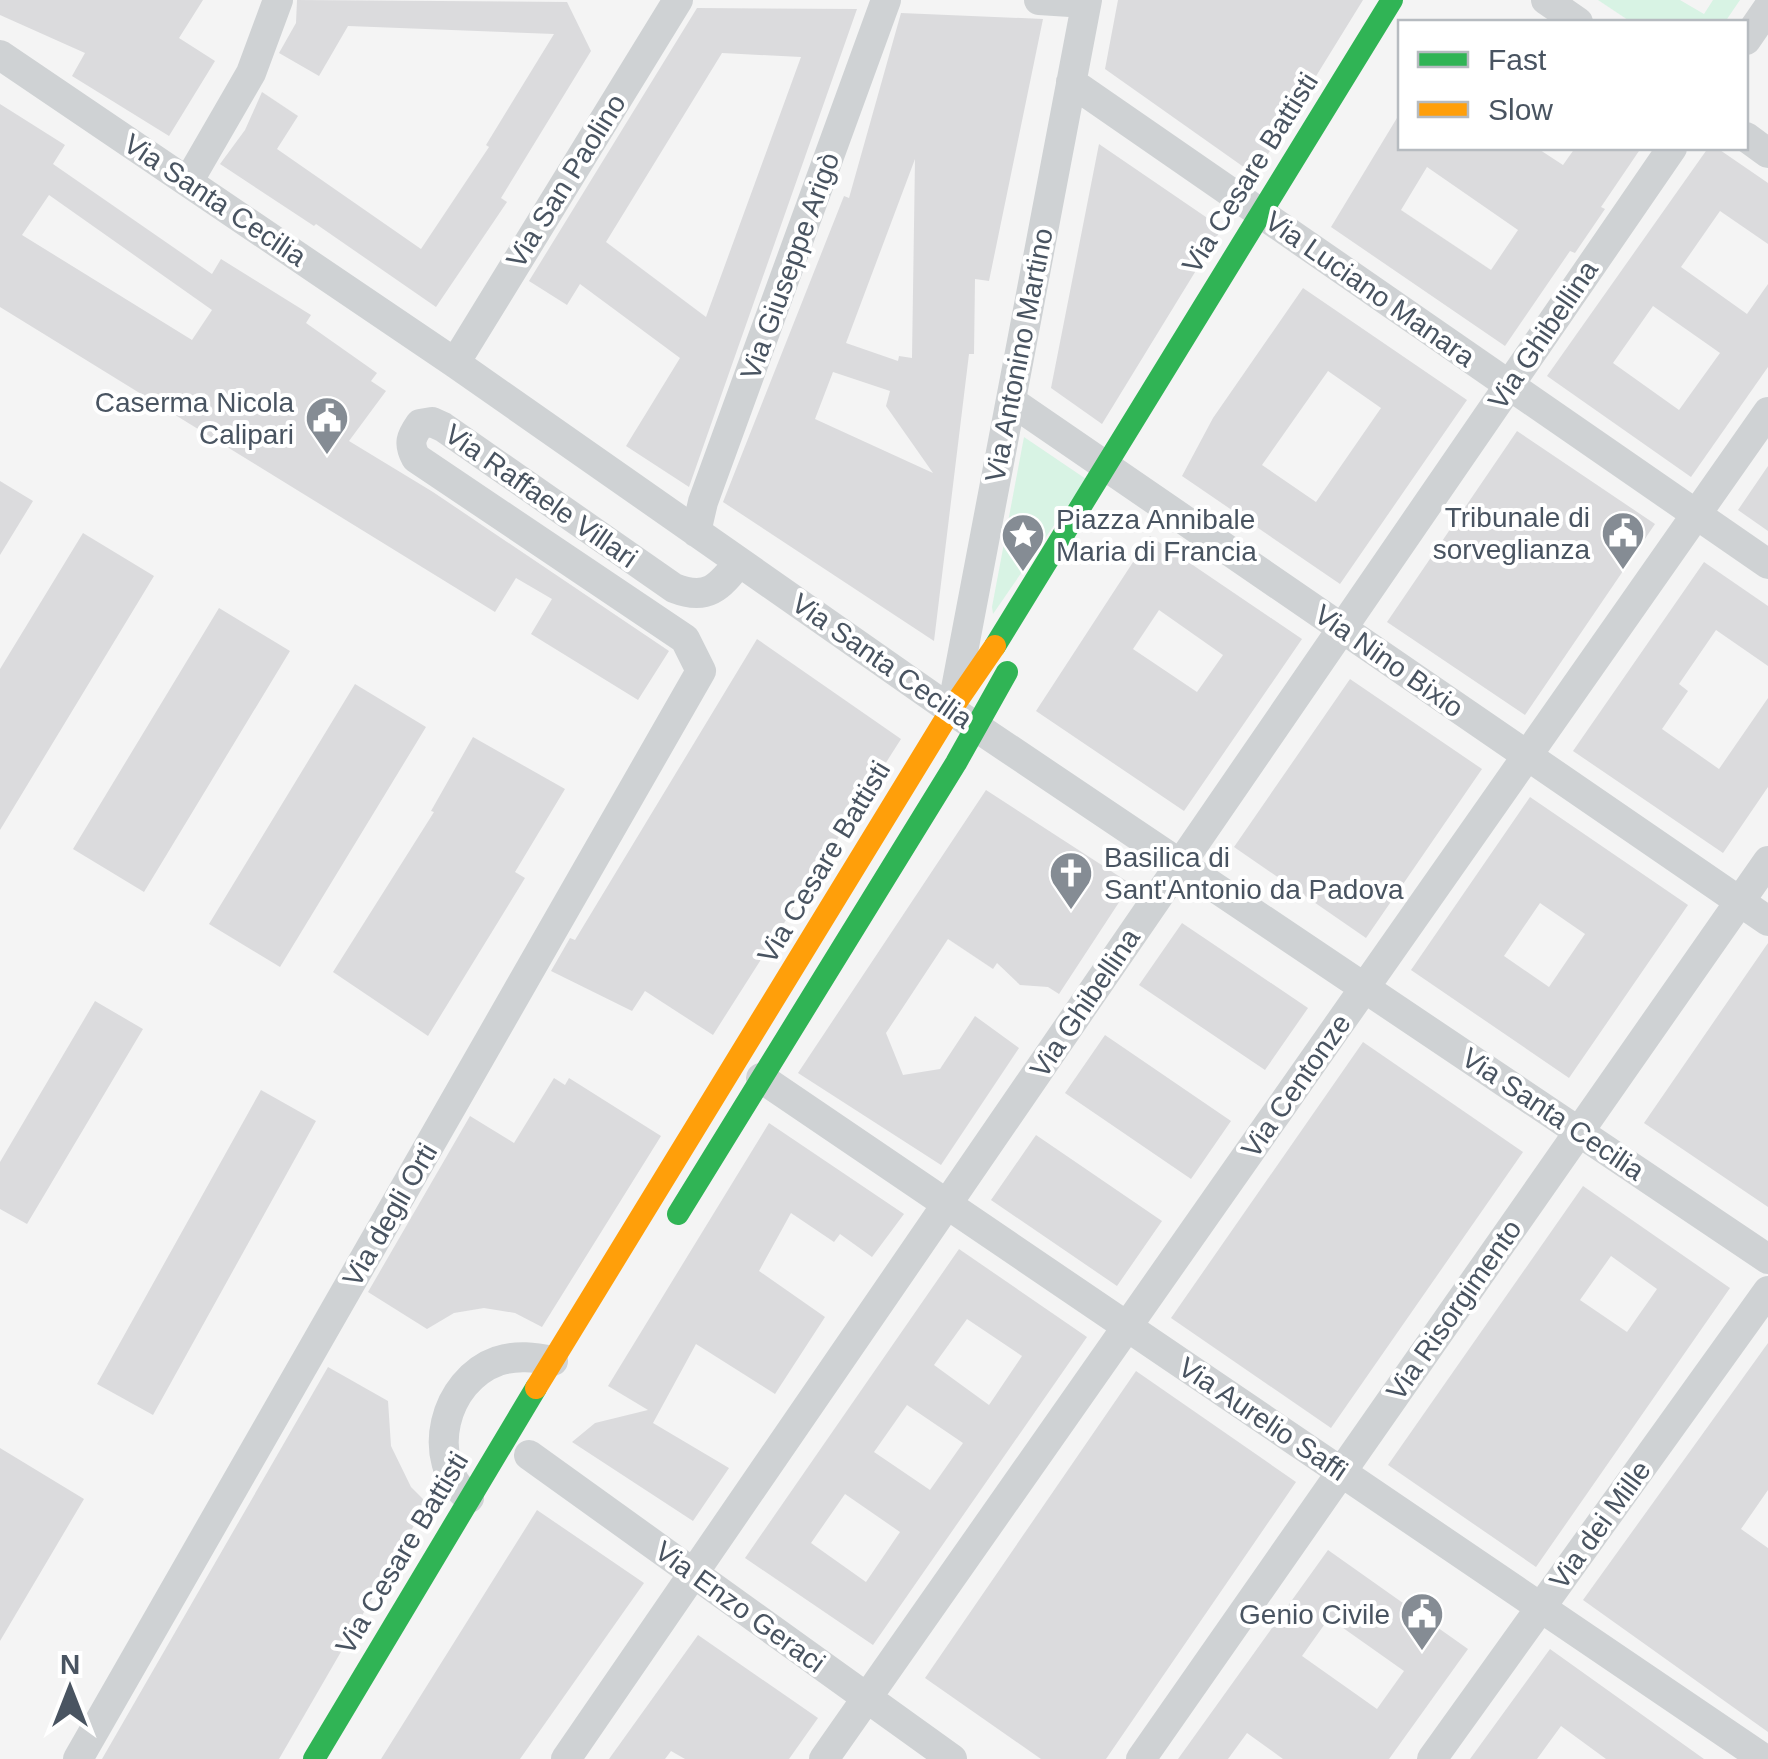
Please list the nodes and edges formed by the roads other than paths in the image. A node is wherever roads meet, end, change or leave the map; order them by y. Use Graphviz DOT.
graph roads {
  1 [pos="278,0"];
  2 [pos="678,0"];
  3 [pos="886,0"];
  4 [pos="1039,0"];
  5 [pos="1392,0"];
  6 [pos="1546,0"];
  7 [pos="1086,2"];
  8 [pos="1768,8"];
  9 [pos="1575,20"];
  10 [pos="1748,37"];
  11 [pos="0,55"];
  12 [pos="1071,82"];
  13 [pos="1671,150"];
  14 [pos="188,182"];
  15 [pos="1276,224"];
  16 [pos="454,363"];
  17 [pos="1509,385"];
  18 [pos="1011,401"];
  19 [pos="1768,412"];
  20 [pos="1120,476"];
  21 [pos="1696,515"];
  22 [pos="696,532"];
  23 [pos="740,562"];
  24 [pos="1768,564"];
  25 [pos="1342,628"];
  26 [pos="1017,656"];
  27 [pos="702,671"];
  28 [pos="964,719"];
  29 [pos="1527,756"];
  30 [pos="1768,861"];
  31 [pos="1181,864"];
  32 [pos="1740,902"];
  33 [pos="1768,922"];
  34 [pos="1365,988"];
  35 [pos="762,1078"];
  36 [pos="1579,1132"];
  37 [pos="947,1204"];
  38 [pos="664,1236"];
  39 [pos="1768,1259"];
  40 [pos="1768,1292"];
  41 [pos="1127,1326"];
  42 [pos="553,1361"];
  43 [pos="529,1455"];
  44 [pos="1342,1472"];
  45 [pos="469,1498"];
  46 [pos="693,1574"];
  47 [pos="1541,1608"];
  48 [pos="867,1698"];
  49 [pos="78,1759"];
  50 [pos="314,1759"];
  51 [pos="566,1759"];
  52 [pos="824,1759"];
  53 [pos="952,1759"];
  54 [pos="1141,1759"];
  55 [pos="1432,1759"];
  56 [pos="1764,1759"];
  1 -- 14 [label="street"];
  2 -- 16 [label="street, Via San Paolino"];
  3 -- 22 [label="street, Via Giuseppe Arigò"];
  4 -- 7 [label="street"];
  5 -- 15 [label="main road, Via Cesare Battisti"];
  6 -- 9 [label="street"];
  7 -- 12 [label="street, Via Antonino Martino"];
  8 -- 10 [label="street"];
  11 -- 14 [label="street, Via Santa Cecilia"];
  12 -- 15 [label="street, Via Luciano Manara"];
  12 -- 18 [label="street, Via Antonino Martino"];
  13 -- 17 [label="street, Via Ghibellina"];
  14 -- 16 [label="street, Via Santa Cecilia"];
  15 -- 17 [label="street, Via Luciano Manara"];
  15 -- 20 [label="main road, Via Cesare Battisti"];
  16 -- 22 [label="street, Via Santa Cecilia"];
  17 -- 21 [label="street, Via Luciano Manara"];
  17 -- 25 [label="street, Via Ghibellina"];
  18 -- 20 [label="street, Via Nino Bixio"];
  18 -- 28 [label="street, Via Antonino Martino"];
  19 -- 21 [label="street, Via Centonze"];
  20 -- 25 [label="street, Via Nino Bixio"];
  20 -- 28 [label="main road, Via Cesare Battisti"];
  21 -- 24 [label="street, Via Luciano Manara"];
  21 -- 29 [label="street, Via Centonze"];
  22 -- 23 [label="street, Via Santa Cecilia"];
  23 -- 27 [label="street, Via Raffaele Villari"];
  23 -- 28 [label="street, Via Santa Cecilia"];
  25 -- 29 [label="street, Via Nino Bixio"];
  25 -- 31 [label="street, Via Ghibellina"];
  26 -- 28 [label="main road, Via Cesare Battisti"];
  27 -- 49 [label="street, Via degli Orti"];
  28 -- 31 [label="street, Via Santa Cecilia"];
  28 -- 35 [label="main road, Via Cesare Battisti"];
  28 -- 42 [label="main road, Via Cesare Battisti"];
  29 -- 32 [label="street, Via Nino Bixio"];
  29 -- 34 [label="street, Via Centonze"];
  30 -- 32 [label="street, Via Risorgimento"];
  31 -- 34 [label="street, Via Santa Cecilia"];
  31 -- 37 [label="street, Via Ghibellina"];
  32 -- 33 [label="street, Via Nino Bixio"];
  32 -- 36 [label="street, Via Risorgimento"];
  34 -- 36 [label="street, Via Santa Cecilia"];
  34 -- 41 [label="street, Via Centonze"];
  35 -- 37 [label="street, Via Aurelio Saffi"];
  35 -- 38 [label="main road, Via Cesare Battisti"];
  36 -- 39 [label="street, Via Santa Cecilia"];
  36 -- 44 [label="street, Via Risorgimento"];
  37 -- 41 [label="street, Via Aurelio Saffi"];
  37 -- 46 [label="street, Via Ghibellina"];
  40 -- 47 [label="street, Via dei Mille"];
  41 -- 44 [label="street, Via Aurelio Saffi"];
  41 -- 48 [label="street, Via Centonze"];
  42 -- 45 [label="main road, Via Cesare Battisti"];
  42 -- 45 [label="street"];
  43 -- 46 [label="street, Via Enzo Geraci"];
  44 -- 47 [label="street, Via Aurelio Saffi"];
  44 -- 54 [label="street, Via Risorgimento"];
  45 -- 50 [label="main road, Via Cesare Battisti"];
  46 -- 48 [label="street, Via Enzo Geraci"];
  46 -- 51 [label="street, Via Ghibellina"];
  47 -- 55 [label="street, Via dei Mille"];
  47 -- 56 [label="street, Via Aurelio Saffi"];
  48 -- 52 [label="street, Via Centonze"];
  48 -- 53 [label="street, Via Enzo Geraci"];
}
